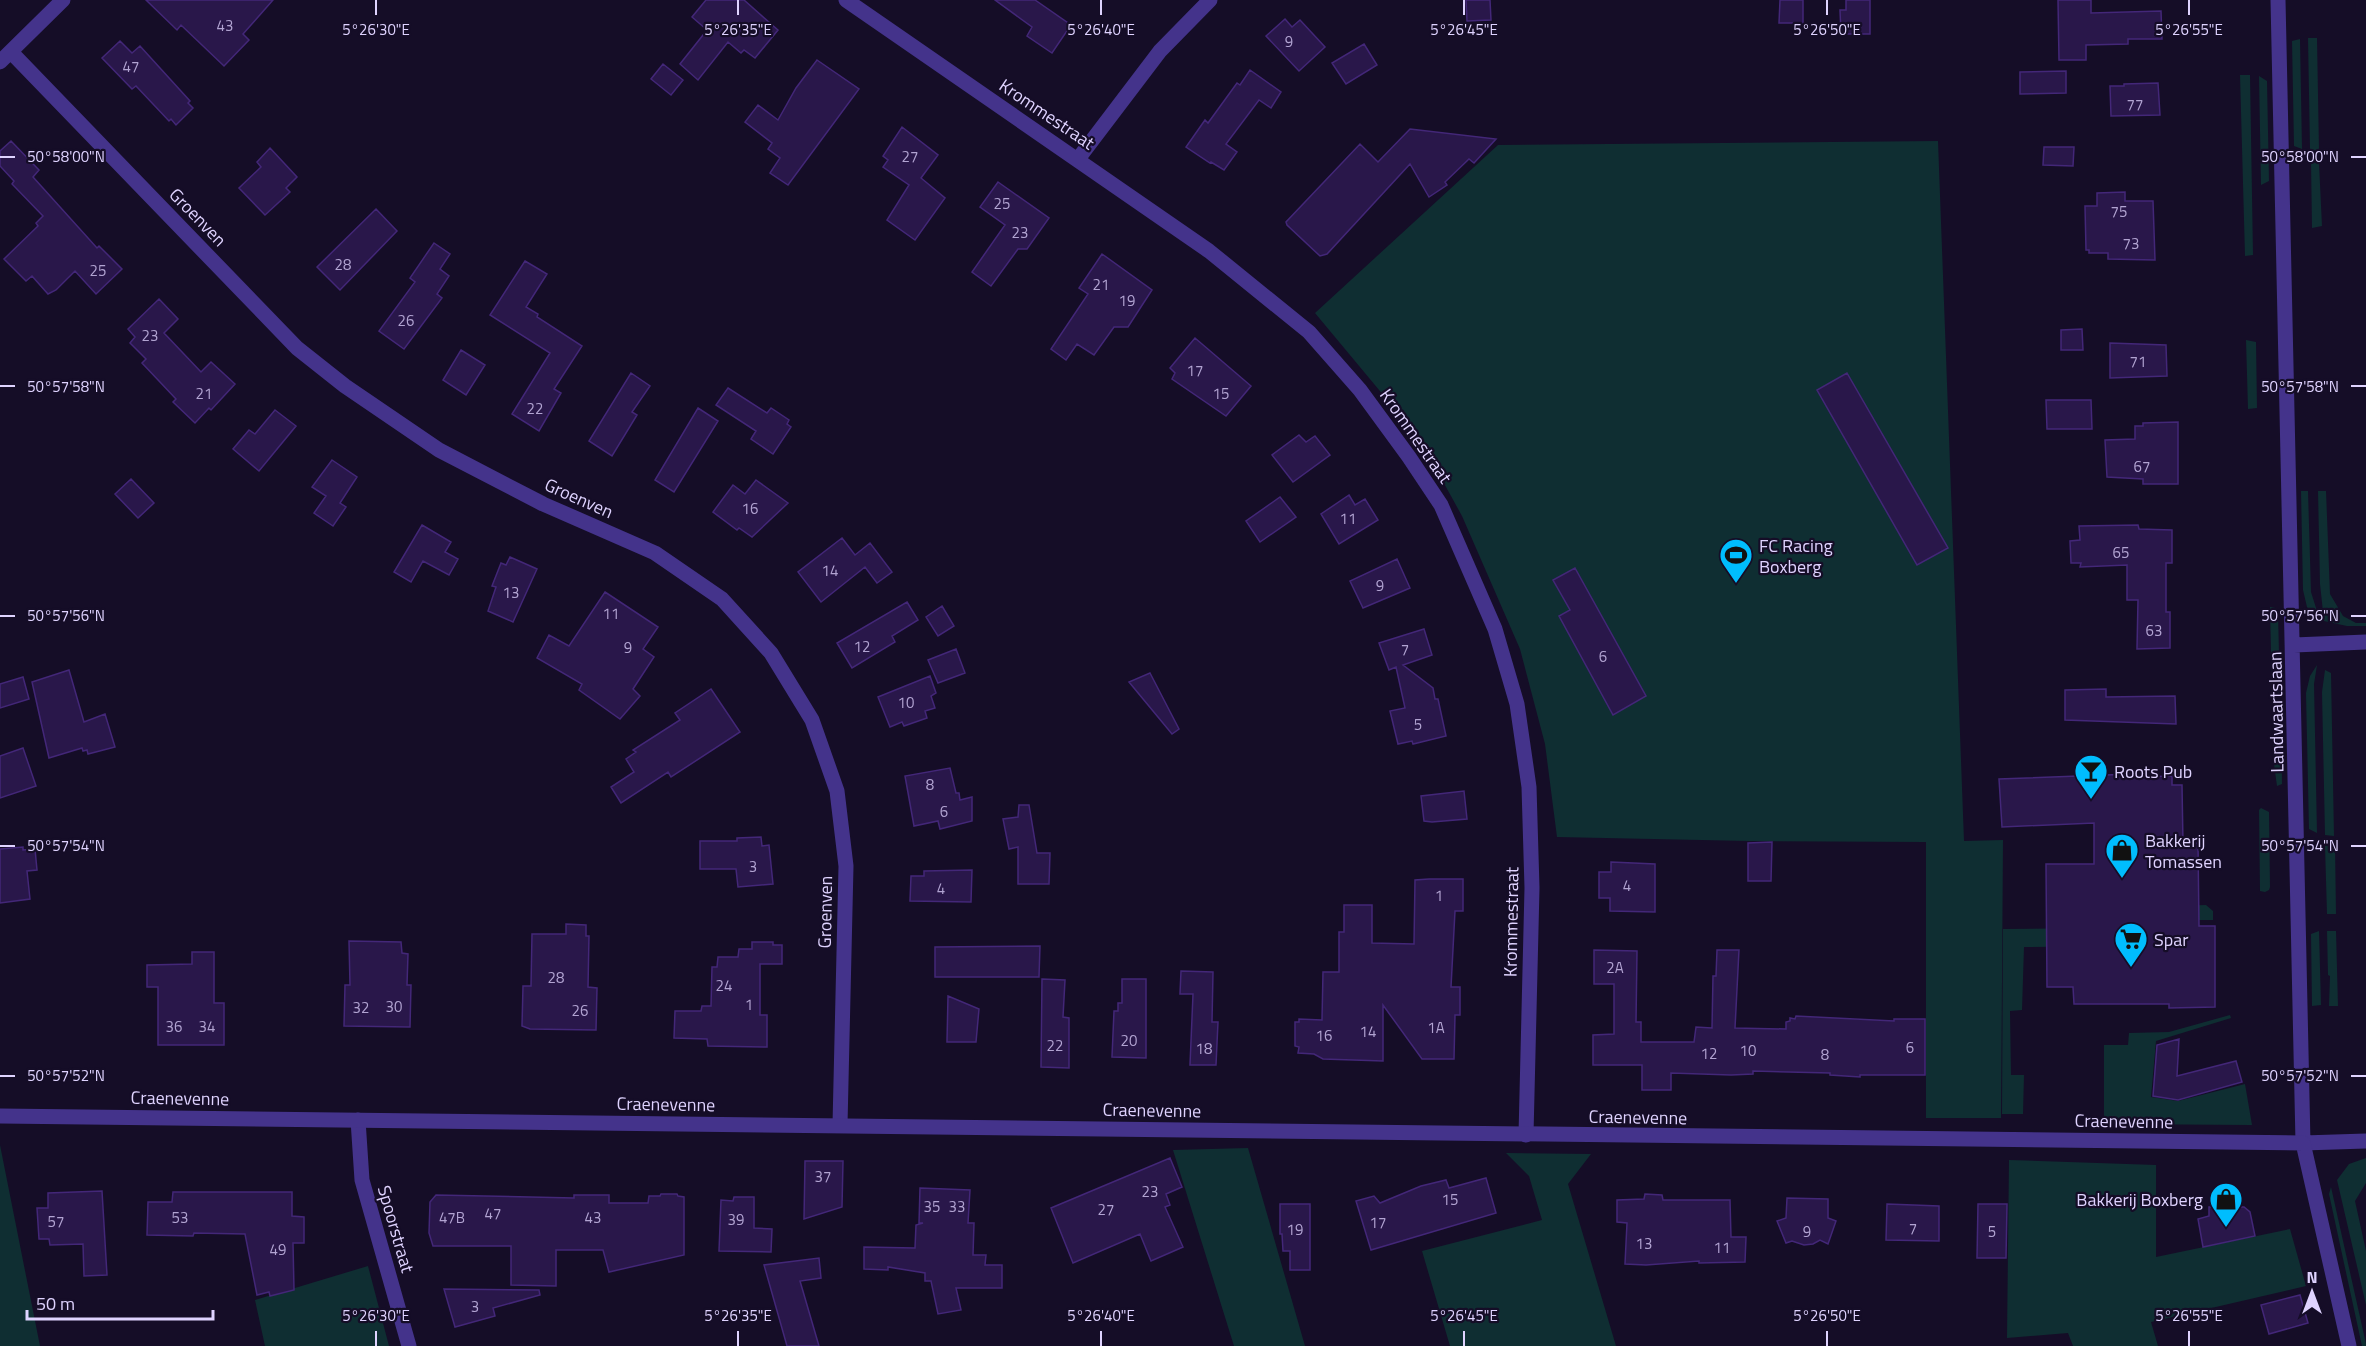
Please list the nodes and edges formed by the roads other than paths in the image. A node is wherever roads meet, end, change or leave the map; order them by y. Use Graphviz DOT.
graph roads {
  1 [pos="63,0"];
  2 [pos="846,0"];
  3 [pos="1210,0"];
  4 [pos="2278,0"];
  5 [pos="5,57"];
  6 [pos="1078,159"];
  7 [pos="2366,642"];
  8 [pos="2294,645"];
  9 [pos="0,1116"];
  10 [pos="358,1120"];
  11 [pos="840,1125"];
  12 [pos="1526,1135"];
  13 [pos="2366,1141"];
  14 [pos="2303,1143"];
  15 [pos="409,1346"];
  16 [pos="2349,1346"];
  1 -- 5 [label="street"];
  2 -- 6 [label="street, Krommestraat"];
  3 -- 6 [label="street"];
  4 -- 8 [label="street, Landwaartslaan"];
  5 -- 11 [label="street, Groenven"];
  6 -- 12 [label="street, Krommestraat"];
  7 -- 8 [label="street"];
  8 -- 14 [label="street, Landwaartslaan"];
  9 -- 10 [label="street, Craenevenne"];
  10 -- 11 [label="street, Craenevenne"];
  10 -- 15 [label="street, Spoorstraat"];
  11 -- 12 [label="street, Craenevenne"];
  12 -- 14 [label="street, Craenevenne"];
  13 -- 14 [label="street, Craenevenne"];
  14 -- 16 [label="street, Landwaartslaan"];
}
